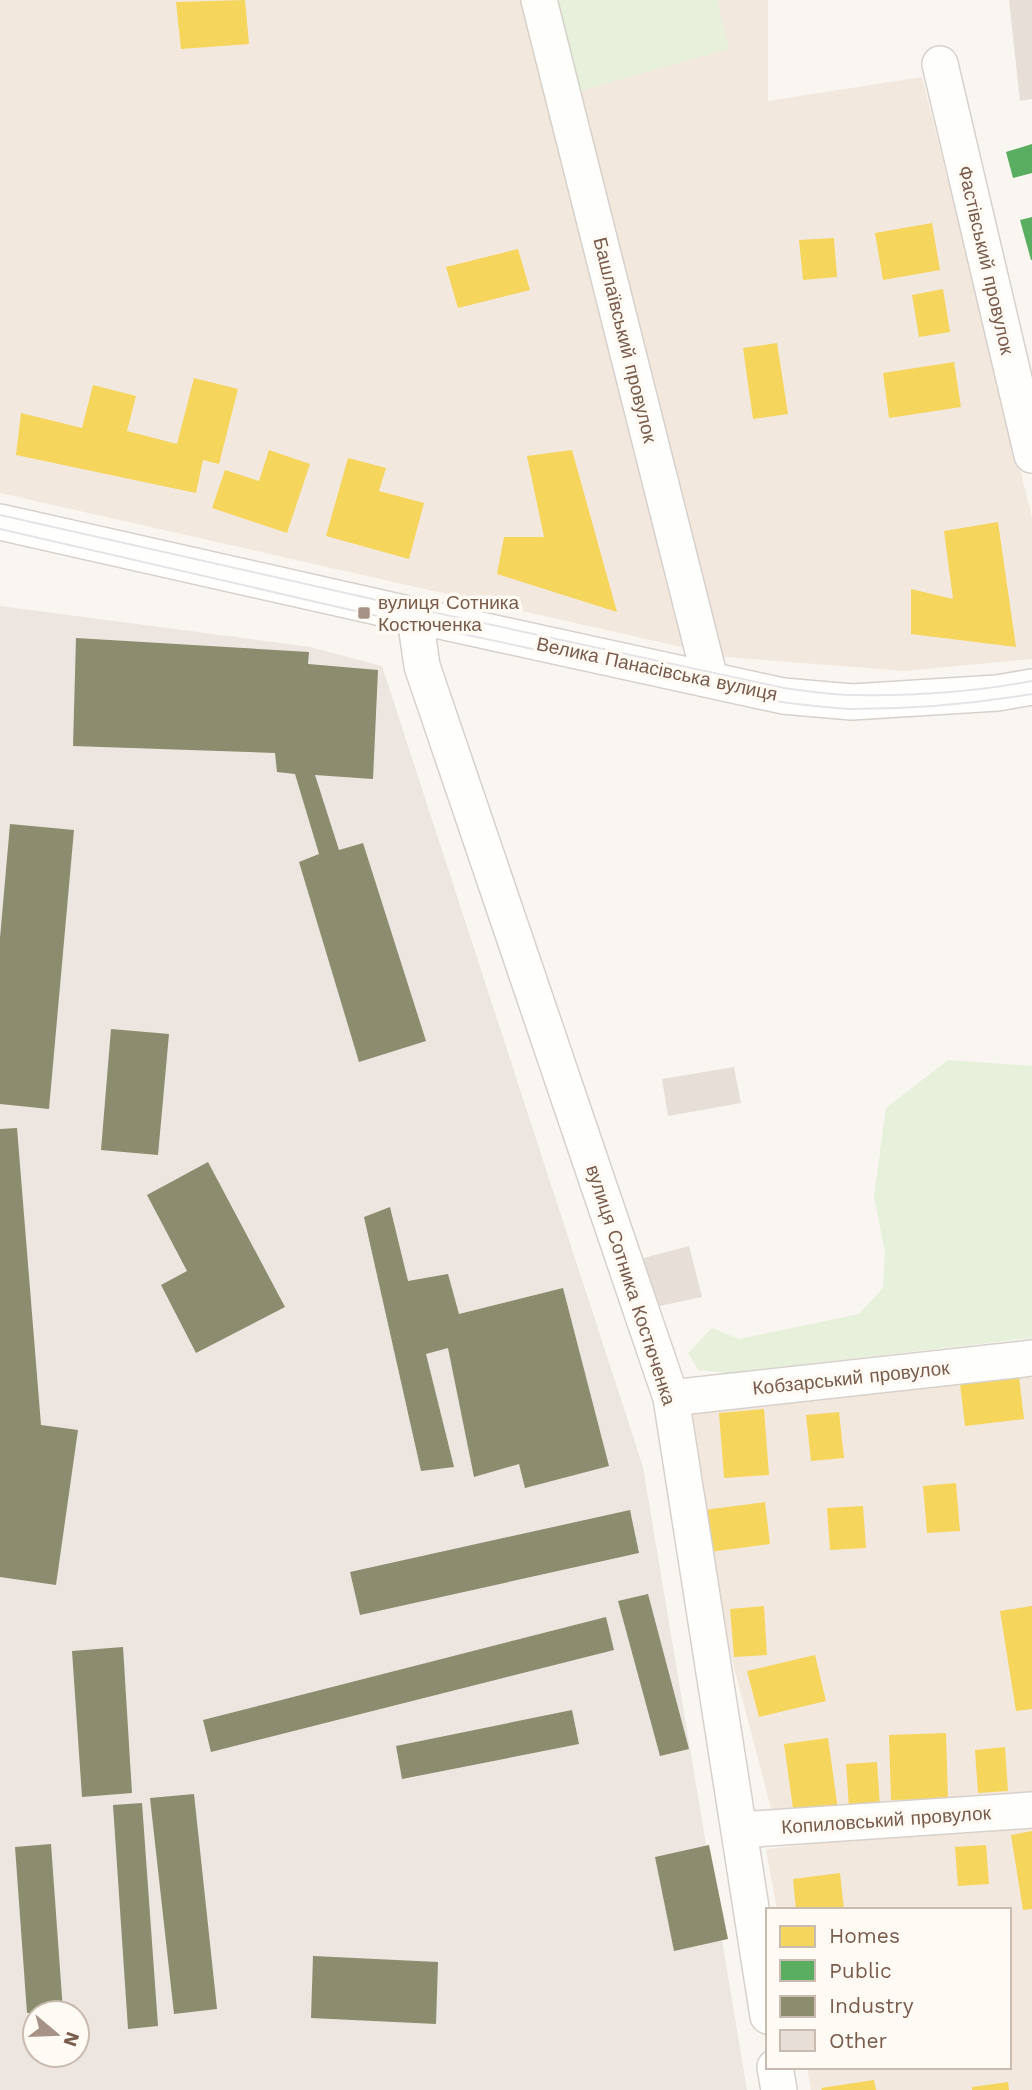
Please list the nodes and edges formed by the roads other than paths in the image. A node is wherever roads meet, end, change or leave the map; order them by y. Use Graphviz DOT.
graph roads {
  1 [pos="539,0"];
  2 [pos="940,64"];
  3 [pos="1032,455"];
  4 [pos="0,522"];
  5 [pos="417,616"];
  6 [pos="710,679"];
  7 [pos="1032,687"];
  8 [pos="1032,1358"];
  9 [pos="671,1398"];
  10 [pos="1032,1810"];
  11 [pos="740,1830"];
  12 [pos="766,2003"];
  13 [pos="775,2069"];
  14 [pos="779,2090"];
  1 -- 6 [label="street, Башлаївський провулок"];
  2 -- 3 [label="street, Фастівський провулок"];
  4 -- 5 [label="street, Велика Панасівська вулиця"];
  5 -- 6 [label="street, Велика Панасівська вулиця"];
  5 -- 9 [label="street, вулиця Сотника Костюченка"];
  6 -- 7 [label="street, Велика Панасівська вулиця"];
  8 -- 9 [label="street, Кобзарський провулок"];
  9 -- 11 [label="street, вулиця Сотника Костюченка"];
  10 -- 11 [label="street, Копиловський провулок"];
  11 -- 12 [label="street, вулиця Сотника Костюченка"];
  13 -- 14 [label="street"];
}
